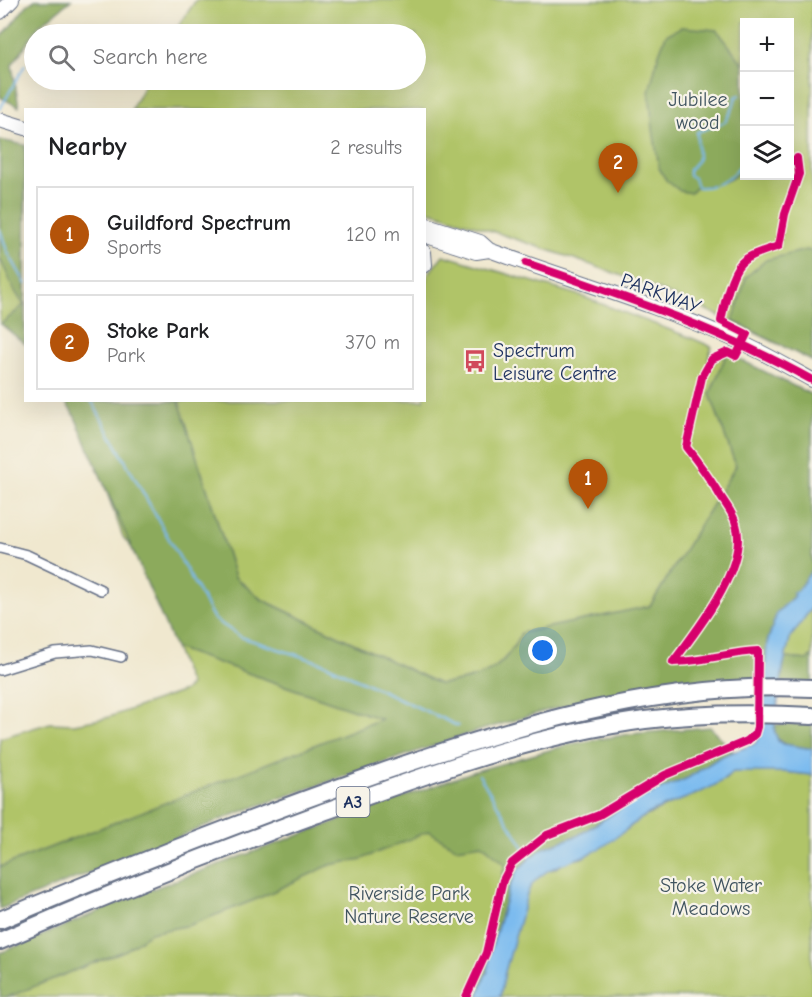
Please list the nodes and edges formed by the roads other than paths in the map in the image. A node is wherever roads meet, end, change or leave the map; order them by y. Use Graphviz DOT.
graph roads {
  1 [pos="12,0"];
  2 [pos="0,12"];
  3 [pos="0,125"];
  4 [pos="24,129"];
  5 [pos="426,225"];
  6 [pos="426,236"];
  7 [pos="489,250"];
  8 [pos="812,380"];
  9 [pos="0,548"];
  10 [pos="101,590"];
  11 [pos="121,657"];
  12 [pos="0,670"];
  13 [pos="805,691"];
  14 [pos="805,716"];
  15 [pos="0,920"];
  16 [pos="0,941"];
  1 -- 2 [label="main road"];
  3 -- 4 [label="main road"];
  5 -- 7 [label="main road, PARKWAY"];
  6 -- 7 [label="main road, PARKWAY"];
  7 -- 8 [label="main road, PARKWAY"];
  9 -- 10 [label="street"];
  11 -- 12 [label="street"];
  13 -- 15 [label="highway, A3"];
  14 -- 16 [label="highway, A3"];
}
